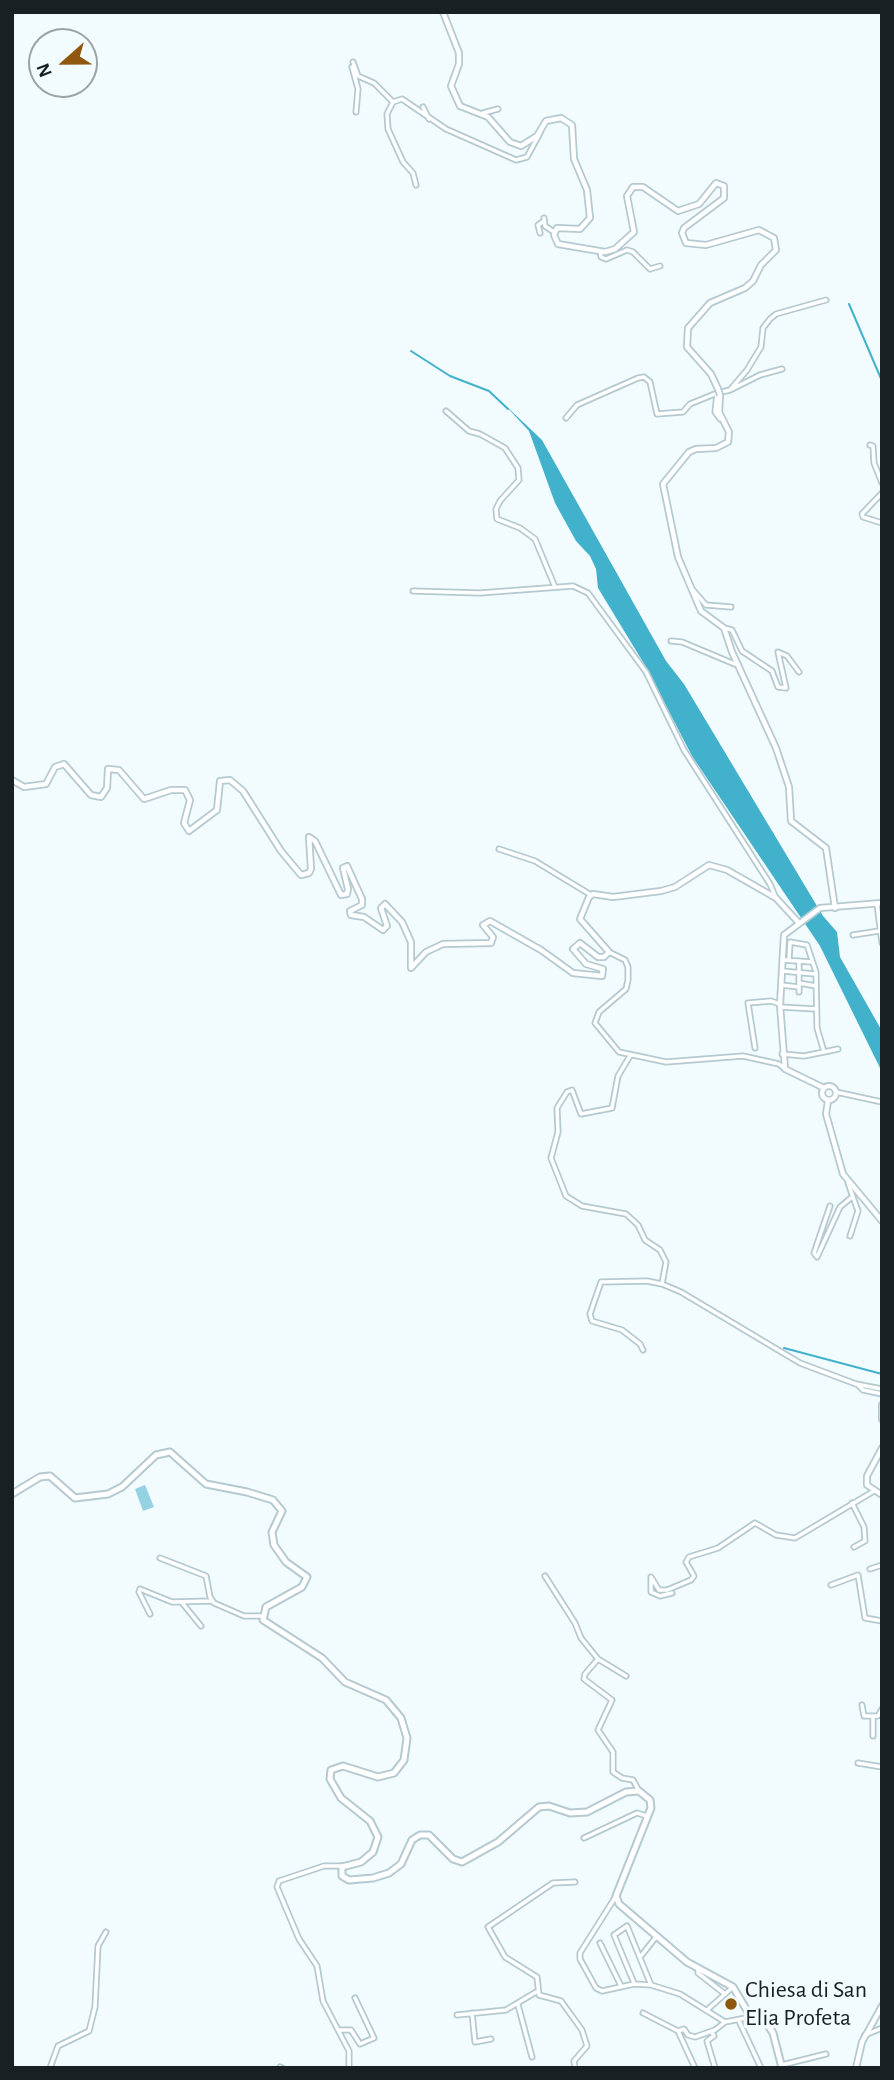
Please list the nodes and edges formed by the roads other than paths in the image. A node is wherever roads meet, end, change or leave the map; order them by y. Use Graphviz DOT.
graph roads {
  1 [pos="443,12"];
  2 [pos="393,102"];
  3 [pos="423,107"];
  4 [pos="498,109"];
  5 [pos="356,112"];
  6 [pos="483,113"];
  7 [pos="429,119"];
  8 [pos="543,126"];
  9 [pos="416,184"];
  10 [pos="554,232"];
  11 [pos="540,233"];
  12 [pos="600,251"];
  13 [pos="660,266"];
  14 [pos="826,300"];
  15 [pos="782,369"];
  16 [pos="730,390"];
  17 [pos="718,393"];
  18 [pos="446,411"];
  19 [pos="566,418"];
  20 [pos="870,445"];
  21 [pos="882,483"];
  22 [pos="882,493"];
  23 [pos="882,523"];
  24 [pos="555,587"];
  25 [pos="692,589"];
  26 [pos="413,591"];
  27 [pos="731,607"];
  28 [pos="724,628"];
  29 [pos="671,641"];
  30 [pos="738,665"];
  31 [pos="799,672"];
  32 [pos="12,780"];
  33 [pos="499,849"];
  34 [pos="591,895"];
  35 [pos="776,898"];
  36 [pos="879,904"];
  37 [pos="835,908"];
  38 [pos="800,922"];
  39 [pos="879,932"];
  40 [pos="853,935"];
  41 [pos="882,943"];
  42 [pos="609,952"];
  43 [pos="786,960"];
  44 [pos="799,961"];
  45 [pos="813,962"];
  46 [pos="782,971"];
  47 [pos="798,972"];
  48 [pos="816,974"];
  49 [pos="781,985"];
  50 [pos="816,986"];
  51 [pos="799,988"];
  52 [pos="780,1006"];
  53 [pos="817,1009"];
  54 [pos="755,1048"];
  55 [pos="838,1049"];
  56 [pos="824,1052"];
  57 [pos="782,1054"];
  58 [pos="630,1056"];
  59 [pos="785,1069"];
  60 [pos="824,1088"];
  61 [pos="836,1092"];
  62 [pos="828,1101"];
  63 [pos="882,1102"];
  64 [pos="848,1183"];
  65 [pos="852,1198"];
  66 [pos="830,1206"];
  67 [pos="882,1221"];
  68 [pos="850,1236"];
  69 [pos="662,1284"];
  70 [pos="643,1350"];
  71 [pos="882,1392"];
  72 [pos="882,1405"];
  73 [pos="882,1419"];
  74 [pos="882,1448"];
  75 [pos="874,1491"];
  76 [pos="12,1494"];
  77 [pos="882,1494"];
  78 [pos="852,1503"];
  79 [pos="854,1547"];
  80 [pos="160,1558"];
  81 [pos="882,1565"];
  82 [pos="870,1569"];
  83 [pos="545,1576"];
  84 [pos="831,1585"];
  85 [pos="672,1593"];
  86 [pos="211,1601"];
  87 [pos="183,1604"];
  88 [pos="150,1614"];
  89 [pos="262,1616"];
  90 [pos="882,1621"];
  91 [pos="201,1626"];
  92 [pos="598,1659"];
  93 [pos="626,1676"];
  94 [pos="862,1705"];
  95 [pos="882,1709"];
  96 [pos="873,1716"];
  97 [pos="873,1736"];
  98 [pos="858,1763"];
  99 [pos="882,1767"];
  100 [pos="639,1791"];
  101 [pos="649,1816"];
  102 [pos="584,1838"];
  103 [pos="344,1866"];
  104 [pos="575,1882"];
  105 [pos="616,1896"];
  106 [pos="106,1931"];
  107 [pos="656,1937"];
  108 [pos="600,1942"];
  109 [pos="640,1956"];
  110 [pos="698,1968"];
  111 [pos="634,1984"];
  112 [pos="651,1985"];
  113 [pos="621,1986"];
  114 [pos="733,1987"];
  115 [pos="536,1992"];
  116 [pos="725,1994"];
  117 [pos="355,1998"];
  118 [pos="518,2004"];
  119 [pos="882,2006"];
  120 [pos="707,2010"];
  121 [pos="472,2013"];
  122 [pos="643,2013"];
  123 [pos="457,2015"];
  124 [pos="751,2017"];
  125 [pos="739,2021"];
  126 [pos="725,2022"];
  127 [pos="882,2028"];
  128 [pos="339,2030"];
  129 [pos="678,2031"];
  130 [pos="712,2032"];
  131 [pos="865,2035"];
  132 [pos="491,2039"];
  133 [pos="826,2054"];
  134 [pos="532,2057"];
  135 [pos="782,2066"];
  136 [pos="50,2068"];
  137 [pos="349,2068"];
  138 [pos="575,2068"];
  139 [pos="695,2068"];
  140 [pos="715,2068"];
  141 [pos="761,2068"];
  142 [pos="856,2068"];
  1 -- 6 [label="street"];
  2 -- 5 [label="street"];
  2 -- 7 [label="street"];
  2 -- 9 [label="street"];
  3 -- 7 [label="street"];
  4 -- 6 [label="street"];
  6 -- 8 [label="street"];
  7 -- 8 [label="street"];
  8 -- 10 [label="street"];
  10 -- 11 [label="street"];
  10 -- 12 [label="street"];
  12 -- 13 [label="street"];
  12 -- 17 [label="street"];
  14 -- 16 [label="street"];
  15 -- 16 [label="street"];
  16 -- 17 [label="street"];
  17 -- 19 [label="street"];
  17 -- 25 [label="street"];
  18 -- 24 [label="street"];
  20 -- 21 [label="street"];
  22 -- 23 [label="street"];
  24 -- 26 [label="street"];
  24 -- 35 [label="street"];
  25 -- 27 [label="street"];
  25 -- 28 [label="street"];
  28 -- 30 [label="street"];
  28 -- 31 [label="street"];
  29 -- 30 [label="street"];
  30 -- 37 [label="street"];
  32 -- 42 [label="street"];
  33 -- 34 [label="street"];
  34 -- 35 [label="street"];
  34 -- 42 [label="street"];
  35 -- 38 [label="street"];
  36 -- 37 [label="street"];
  36 -- 39 [label="street"];
  37 -- 38 [label="street"];
  38 -- 43 [label="street"];
  39 -- 40 [label="street"];
  39 -- 41 [label="street"];
  42 -- 58 [label="street"];
  43 -- 44 [label="street"];
  43 -- 45 [label="street"];
  43 -- 46 [label="street"];
  44 -- 45 [label="street"];
  44 -- 47 [label="street"];
  45 -- 48 [label="street"];
  46 -- 47 [label="street"];
  46 -- 49 [label="street"];
  47 -- 48 [label="street"];
  47 -- 51 [label="street"];
  48 -- 50 [label="street"];
  49 -- 51 [label="street"];
  49 -- 52 [label="street"];
  50 -- 51 [label="street"];
  50 -- 53 [label="street"];
  52 -- 53 [label="street"];
  52 -- 54 [label="street"];
  52 -- 57 [label="street"];
  53 -- 56 [label="street"];
  55 -- 56 [label="street"];
  56 -- 57 [label="street"];
  57 -- 59 [label="street"];
  58 -- 59 [label="street"];
  58 -- 69 [label="street"];
  59 -- 60 [label="street"];
  60 -- 61 [label="street"];
  60 -- 62 [label="street"];
  61 -- 62 [label="street"];
  61 -- 63 [label="street"];
  62 -- 64 [label="street"];
  64 -- 65 [label="street"];
  64 -- 67 [label="street"];
  65 -- 66 [label="street"];
  65 -- 68 [label="street"];
  69 -- 70 [label="street"];
  69 -- 71 [label="street"];
  72 -- 73 [label="street"];
  74 -- 75 [label="street"];
  75 -- 77 [label="street"];
  75 -- 78 [label="street"];
  76 -- 89 [label="main road"];
  78 -- 79 [label="street"];
  78 -- 85 [label="street"];
  80 -- 86 [label="street"];
  81 -- 82 [label="street"];
  83 -- 92 [label="street"];
  84 -- 90 [label="street"];
  86 -- 87 [label="street"];
  86 -- 89 [label="street"];
  87 -- 88 [label="street"];
  87 -- 91 [label="street"];
  89 -- 103 [label="main road"];
  92 -- 93 [label="street"];
  92 -- 100 [label="street"];
  94 -- 96 [label="street"];
  95 -- 96 [label="street"];
  96 -- 97 [label="street"];
  98 -- 99 [label="street"];
  100 -- 101 [label="main road"];
  100 -- 103 [label="main road"];
  101 -- 102 [label="street"];
  101 -- 105 [label="main road"];
  103 -- 128 [label="street"];
  104 -- 115 [label="street"];
  105 -- 107 [label="main road"];
  105 -- 113 [label="street"];
  106 -- 136 [label="street"];
  107 -- 109 [label="street"];
  107 -- 110 [label="main road"];
  108 -- 113 [label="street"];
  109 -- 111 [label="street"];
  109 -- 112 [label="street"];
  110 -- 114 [label="main road"];
  110 -- 116 [label="street"];
  111 -- 112 [label="street"];
  111 -- 113 [label="street"];
  112 -- 120 [label="street"];
  114 -- 116 [label="street"];
  114 -- 124 [label="main road"];
  115 -- 118 [label="street"];
  115 -- 138 [label="street"];
  116 -- 120 [label="street"];
  117 -- 128 [label="street"];
  118 -- 121 [label="street"];
  118 -- 134 [label="street"];
  119 -- 131 [label="street"];
  120 -- 126 [label="street"];
  121 -- 123 [label="street"];
  121 -- 132 [label="street"];
  122 -- 129 [label="street"];
  124 -- 125 [label="street"];
  124 -- 135 [label="main road"];
  125 -- 126 [label="street"];
  125 -- 141 [label="street"];
  126 -- 130 [label="street"];
  127 -- 131 [label="street"];
  128 -- 137 [label="street"];
  129 -- 130 [label="street"];
  129 -- 139 [label="street"];
  130 -- 140 [label="street"];
  131 -- 142 [label="street"];
  133 -- 135 [label="street"];
}
